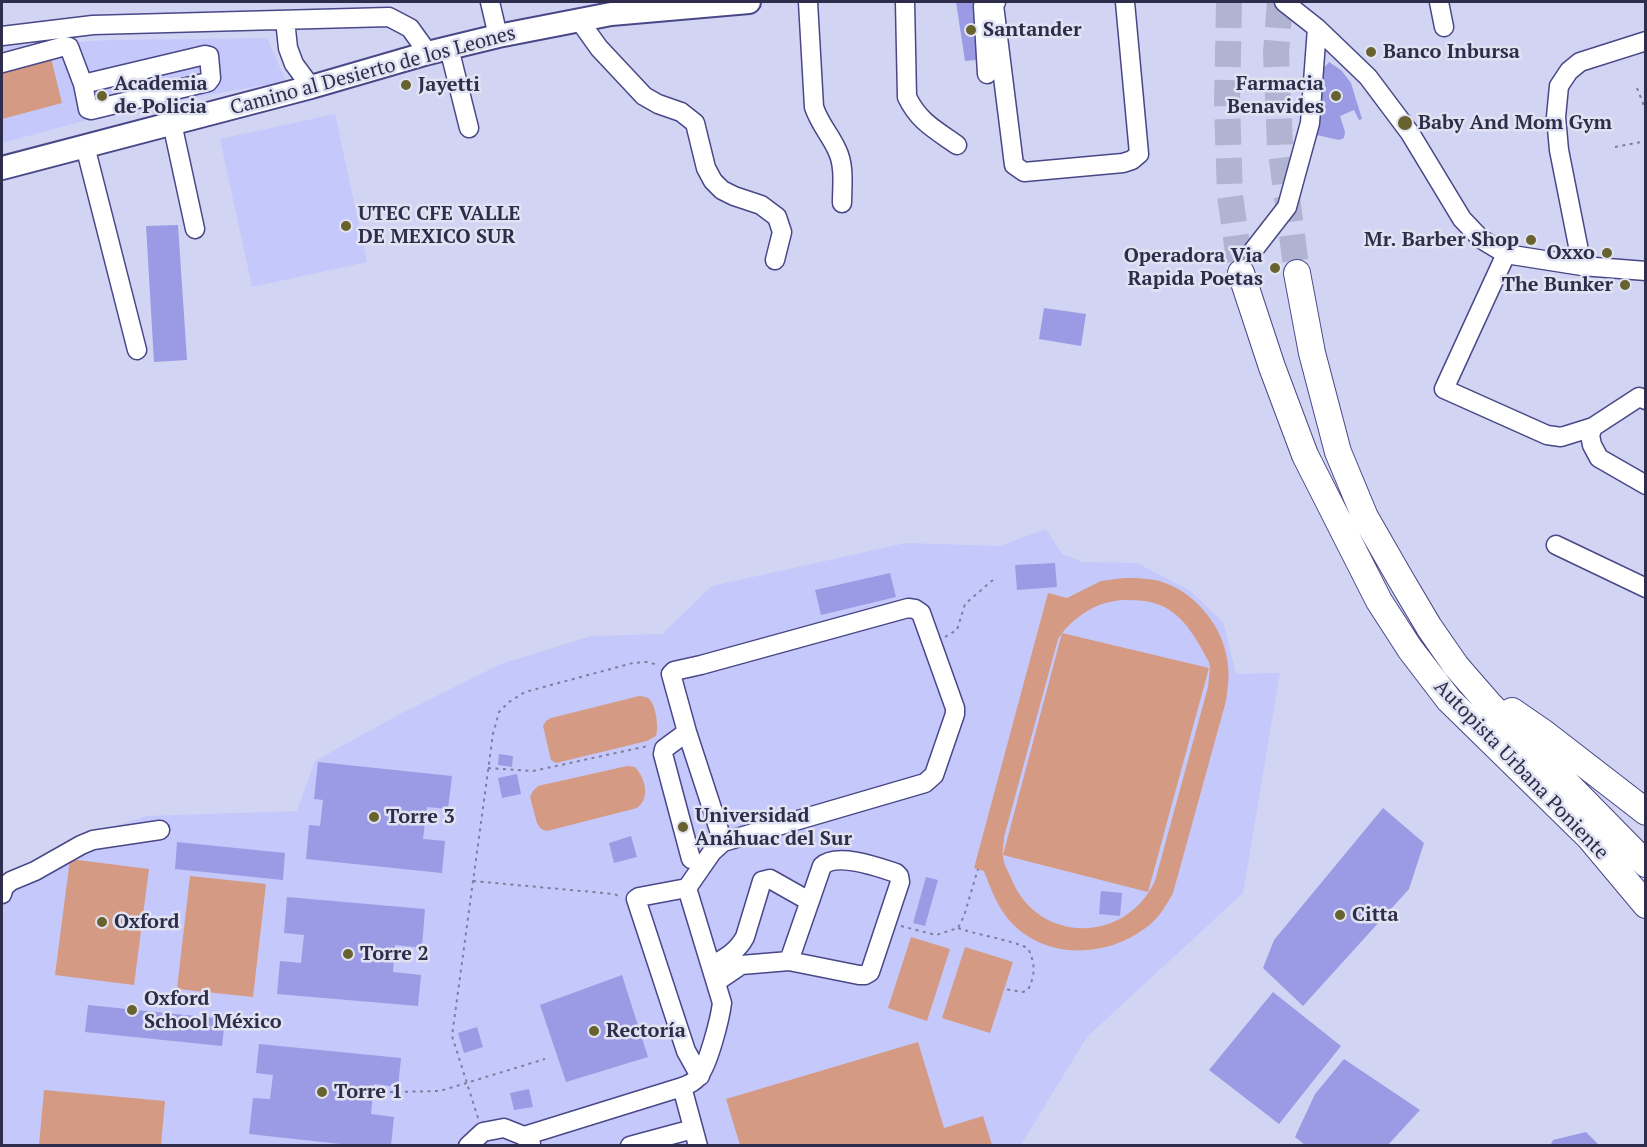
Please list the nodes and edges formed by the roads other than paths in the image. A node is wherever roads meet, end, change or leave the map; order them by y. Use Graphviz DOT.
graph roads {
  1 [pos="490,2"];
  2 [pos="749,2"];
  3 [pos="808,2"];
  4 [pos="905,2"];
  5 [pos="982,2"];
  6 [pos="996,2"];
  7 [pos="1125,2"];
  8 [pos="1284,2"];
  9 [pos="1440,2"];
  10 [pos="285,20"];
  11 [pos="579,20"];
  12 [pos="1444,27"];
  13 [pos="1317,28"];
  14 [pos="2,36"];
  15 [pos="498,36"];
  16 [pos="1646,40"];
  17 [pos="439,50"];
  18 [pos="2,63"];
  19 [pos="987,74"];
  20 [pos="83,84"];
  21 [pos="311,87"];
  22 [pos="172,123"];
  23 [pos="469,128"];
  24 [pos="957,145"];
  25 [pos="85,146"];
  26 [pos="2,168"];
  27 [pos="842,203"];
  28 [pos="195,230"];
  29 [pos="1506,255"];
  30 [pos="775,260"];
  31 [pos="1246,263"];
  32 [pos="1582,266"];
  33 [pos="1646,271"];
  34 [pos="1297,273"];
  35 [pos="137,350"];
  36 [pos="1646,400"];
  37 [pos="1593,427"];
  38 [pos="1646,485"];
  39 [pos="1556,545"];
  40 [pos="1646,588"];
  41 [pos="1489,704"];
  42 [pos="687,732"];
  43 [pos="1646,812"];
  44 [pos="160,831"];
  45 [pos="721,836"];
  46 [pos="691,859"];
  47 [pos="1646,864"];
  48 [pos="675,890"];
  49 [pos="2,894"];
  50 [pos="809,901"];
  51 [pos="1646,905"];
  52 [pos="789,961"];
  53 [pos="714,974"];
  54 [pos="700,1076"];
  55 [pos="682,1087"];
  56 [pos="696,1137"];
  57 [pos="528,1141"];
  58 [pos="468,1146"];
  59 [pos="630,1146"];
  1 -- 15 [label="street"];
  2 -- 11 [label="main road, Camino al Desierto de los Leones"];
  3 -- 27 [label="street"];
  4 -- 24 [label="street"];
  5 -- 19 [label="street"];
  6 -- 7 [label="street"];
  8 -- 13 [label="street"];
  9 -- 12 [label="street"];
  10 -- 14 [label="street"];
  10 -- 17 [label="street"];
  10 -- 21 [label="street"];
  11 -- 15 [label="main road, Camino al Desierto de los Leones"];
  11 -- 30 [label="street"];
  13 -- 29 [label="street"];
  13 -- 31 [label="street"];
  15 -- 17 [label="main road, Camino al Desierto de los Leones"];
  16 -- 32 [label="street"];
  17 -- 21 [label="main road, Camino al Desierto de los Leones"];
  17 -- 23 [label="street"];
  18 -- 20 [label="street"];
  20 -- 20 [label="street"];
  21 -- 22 [label="main road, Camino al Desierto de los Leones"];
  22 -- 25 [label="main road, Camino al Desierto de los Leones"];
  22 -- 28 [label="street"];
  25 -- 26 [label="main road, Camino al Desierto de los Leones"];
  25 -- 35 [label="street"];
  29 -- 32 [label="street"];
  29 -- 37 [label="street"];
  31 -- 51 [label="highway, Autopista Urbana Poniente"];
  32 -- 33 [label="street"];
  34 -- 41 [label="highway, Autopista Urbana Poniente"];
  36 -- 37 [label="street"];
  37 -- 38 [label="street"];
  39 -- 40 [label="street"];
  41 -- 43 [label="highway"];
  41 -- 47 [label="highway, Autopista Urbana Poniente"];
  42 -- 45 [label="street"];
  42 -- 45 [label="street"];
  42 -- 46 [label="street"];
  44 -- 49 [label="street"];
  45 -- 46 [label="street"];
  45 -- 48 [label="street"];
  46 -- 48 [label="street"];
  48 -- 53 [label="street"];
  48 -- 54 [label="street"];
  50 -- 52 [label="street"];
  50 -- 52 [label="street"];
  50 -- 53 [label="street"];
  52 -- 53 [label="street"];
  53 -- 54 [label="street"];
  54 -- 55 [label="street"];
  55 -- 56 [label="street"];
  55 -- 57 [label="street"];
  56 -- 59 [label="street"];
  57 -- 58 [label="street"];
}
